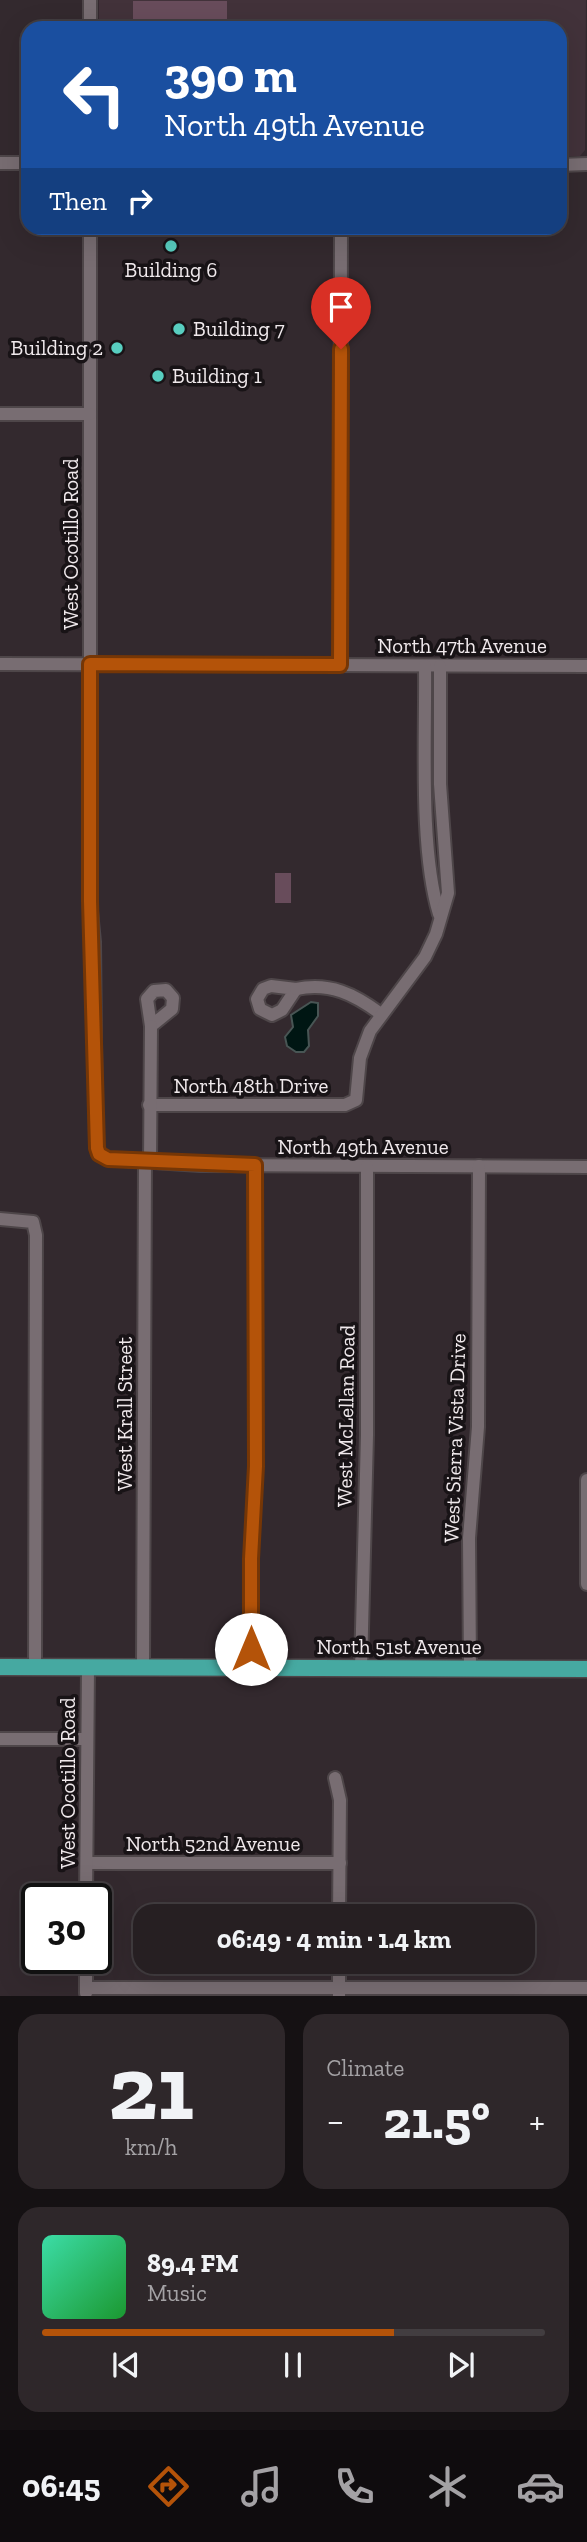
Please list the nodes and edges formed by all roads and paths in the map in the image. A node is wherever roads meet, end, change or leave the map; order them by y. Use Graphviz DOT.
graph roads {
  1 [pos="90,0"];
  2 [pos="90,21"];
  3 [pos="0,163"];
  4 [pos="21,163"];
  5 [pos="587,164"];
  6 [pos="567,165"];
  7 [pos="90,235"];
  8 [pos="341,235"];
  9 [pos="0,414"];
  10 [pos="90,414"];
  11 [pos="0,664"];
  12 [pos="90,664"];
  13 [pos="340,665"];
  14 [pos="425,666"];
  15 [pos="587,666"];
  16 [pos="440,667"];
  17 [pos="440,915"];
  18 [pos="296,989"];
  19 [pos="382,1014"];
  20 [pos="151,1026"];
  21 [pos="149,1105"];
  22 [pos="99,1154"];
  23 [pos="147,1161"];
  24 [pos="255,1165"];
  25 [pos="367,1166"];
  26 [pos="478,1166"];
  27 [pos="587,1167"];
  28 [pos="0,1219"];
  29 [pos="587,1480"];
  30 [pos="586,1521"];
  31 [pos="587,1584"];
  32 [pos="0,1667"];
  33 [pos="35,1667"];
  34 [pos="88,1668"];
  35 [pos="143,1668"];
  36 [pos="252,1668"];
  37 [pos="361,1668"];
  38 [pos="470,1669"];
  39 [pos="587,1669"];
  40 [pos="0,1739"];
  41 [pos="88,1739"];
  42 [pos="335,1778"];
  43 [pos="87,1863"];
  44 [pos="340,1863"];
  45 [pos="86,1883"];
  46 [pos="339,1904"];
  47 [pos="86,1974"];
  48 [pos="339,1974"];
  49 [pos="587,1988"];
  50 [pos="86,1992"];
  51 [pos="339,1992"];
  1 -- 2 [label="street"];
  3 -- 4 [label="street"];
  5 -- 6 [label="street"];
  7 -- 10 [label="street, West Ocotillo Road"];
  8 -- 13 [label="street"];
  9 -- 10 [label="street"];
  10 -- 12 [label="street, West Ocotillo Road"];
  11 -- 12 [label="street, North 47th Avenue"];
  12 -- 13 [label="street, North 47th Avenue"];
  12 -- 22 [label="street, West Ocotillo Road"];
  13 -- 14 [label="street, North 47th Avenue"];
  14 -- 16 [label="street, North 47th Avenue"];
  14 -- 17 [label="street"];
  15 -- 16 [label="street, North 47th Avenue"];
  16 -- 17 [label="street"];
  17 -- 19 [label="street"];
  18 -- 19 [label="street"];
  19 -- 21 [label="street, North 48th Drive"];
  20 -- 21 [label="street, West Krall Street"];
  21 -- 23 [label="street, West Krall Street"];
  22 -- 23 [label="street, North 49th Avenue"];
  23 -- 24 [label="street, North 49th Avenue"];
  23 -- 35 [label="street, West Krall Street"];
  24 -- 25 [label="street, North 49th Avenue"];
  24 -- 36 [label="street"];
  25 -- 26 [label="street, North 49th Avenue"];
  25 -- 37 [label="street, West McLellan Road"];
  26 -- 27 [label="street, North 49th Avenue"];
  26 -- 38 [label="street, West Sierra Vista Drive"];
  28 -- 33 [label="street"];
  29 -- 30 [label="street"];
  30 -- 31 [label="street"];
  32 -- 33 [label="main road, North 51st Avenue"];
  33 -- 34 [label="main road, North 51st Avenue"];
  34 -- 35 [label="main road, North 51st Avenue"];
  34 -- 41 [label="street, West Ocotillo Road"];
  35 -- 36 [label="main road, North 51st Avenue"];
  36 -- 37 [label="main road, North 51st Avenue"];
  37 -- 38 [label="main road, North 51st Avenue"];
  38 -- 39 [label="main road, North 51st Avenue"];
  40 -- 41 [label="street"];
  41 -- 43 [label="street, West Ocotillo Road"];
  42 -- 44 [label="street"];
  43 -- 44 [label="street, North 52nd Avenue"];
  43 -- 45 [label="street, West Ocotillo Road"];
  44 -- 46 [label="street"];
  47 -- 50 [label="street"];
  48 -- 51 [label="street"];
  49 -- 51 [label="street"];
  50 -- 51 [label="street"];
}
